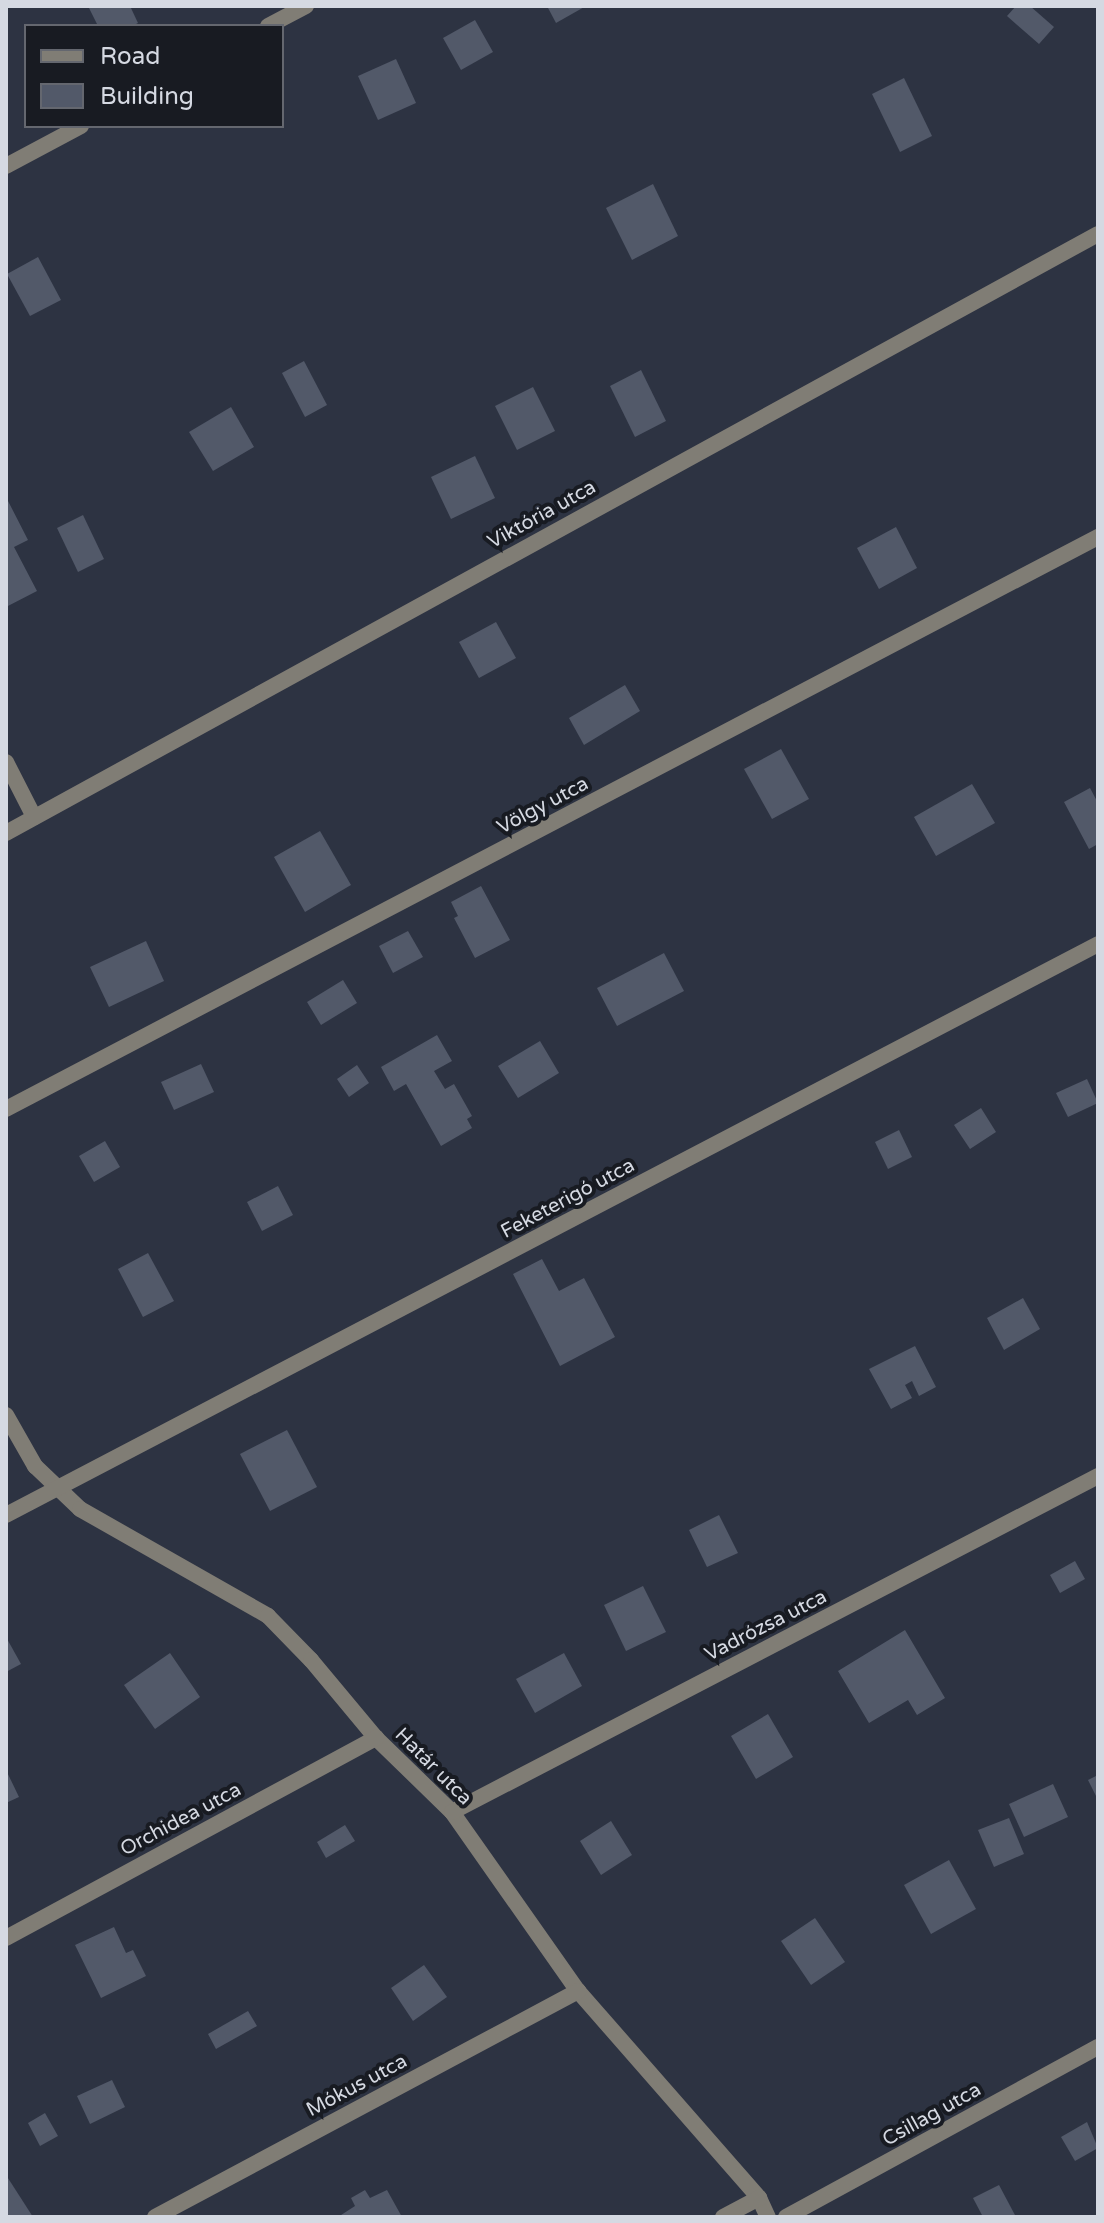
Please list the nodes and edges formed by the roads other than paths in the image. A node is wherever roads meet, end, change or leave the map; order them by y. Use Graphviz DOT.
graph roads {
  1 [pos="306,6"];
  2 [pos="272,24"];
  3 [pos="77,128"];
  4 [pos="6,166"];
  5 [pos="1098,234"];
  6 [pos="1098,537"];
  7 [pos="6,762"];
  8 [pos="34,817"];
  9 [pos="6,833"];
  10 [pos="1098,944"];
  11 [pos="6,1109"];
  12 [pos="6,1415"];
  13 [pos="1098,1476"];
  14 [pos="56,1489"];
  15 [pos="6,1515"];
  16 [pos="376,1738"];
  17 [pos="452,1812"];
  18 [pos="6,1938"];
  19 [pos="578,1991"];
  20 [pos="1098,2047"];
  21 [pos="759,2198"];
  22 [pos="155,2217"];
  23 [pos="723,2217"];
  24 [pos="768,2217"];
  25 [pos="786,2217"];
  1 -- 2 [label="street"];
  3 -- 4 [label="street"];
  5 -- 8 [label="street, Viktória utca"];
  6 -- 11 [label="street, Völgy utca"];
  7 -- 8 [label="street"];
  8 -- 9 [label="street, Viktória utca"];
  10 -- 14 [label="street, Feketerigó utca"];
  12 -- 14 [label="street, Határ utca"];
  13 -- 17 [label="street, Vadrózsa utca"];
  14 -- 15 [label="street, Feketerigó utca"];
  14 -- 16 [label="street, Határ utca"];
  16 -- 17 [label="street, Határ utca"];
  16 -- 18 [label="street, Orchidea utca"];
  17 -- 19 [label="street, Határ utca"];
  19 -- 21 [label="street, Határ utca"];
  19 -- 22 [label="street, Mókus utca"];
  20 -- 25 [label="street, Csillag utca"];
  21 -- 23 [label="street"];
  21 -- 24 [label="street, Határ utca"];
}
